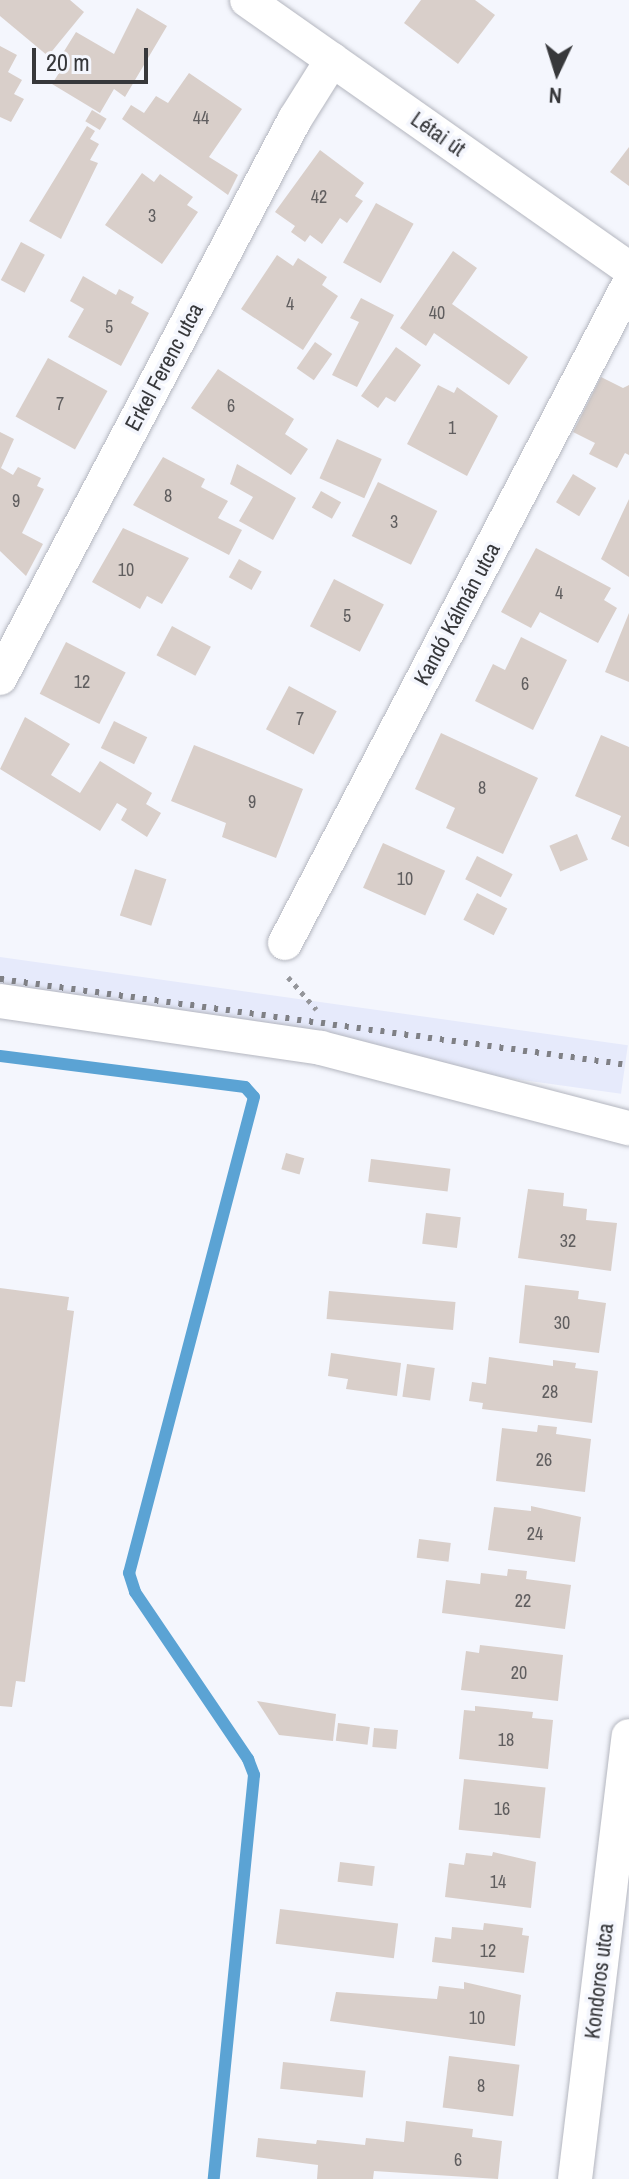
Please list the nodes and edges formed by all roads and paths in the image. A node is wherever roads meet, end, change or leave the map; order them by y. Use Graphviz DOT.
graph roads {
  1 [pos="247,0"];
  2 [pos="332,60"];
  3 [pos="629,268"];
  4 [pos="629,284"];
  5 [pos="0,678"];
  6 [pos="285,943"];
  7 [pos="0,1001"];
  8 [pos="319,1012"];
  9 [pos="629,1128"];
  10 [pos="629,1736"];
  11 [pos="575,2179"];
  1 -- 2 [label="street, Létai út"];
  2 -- 3 [label="street, Létai út"];
  2 -- 5 [label="street, Erkel Ferenc utca"];
  4 -- 6 [label="street, Kandó Kálmán utca"];
  6 -- 8 [label="path"];
  7 -- 9 [label="street"];
  10 -- 11 [label="street, Kondoros utca"];
}
